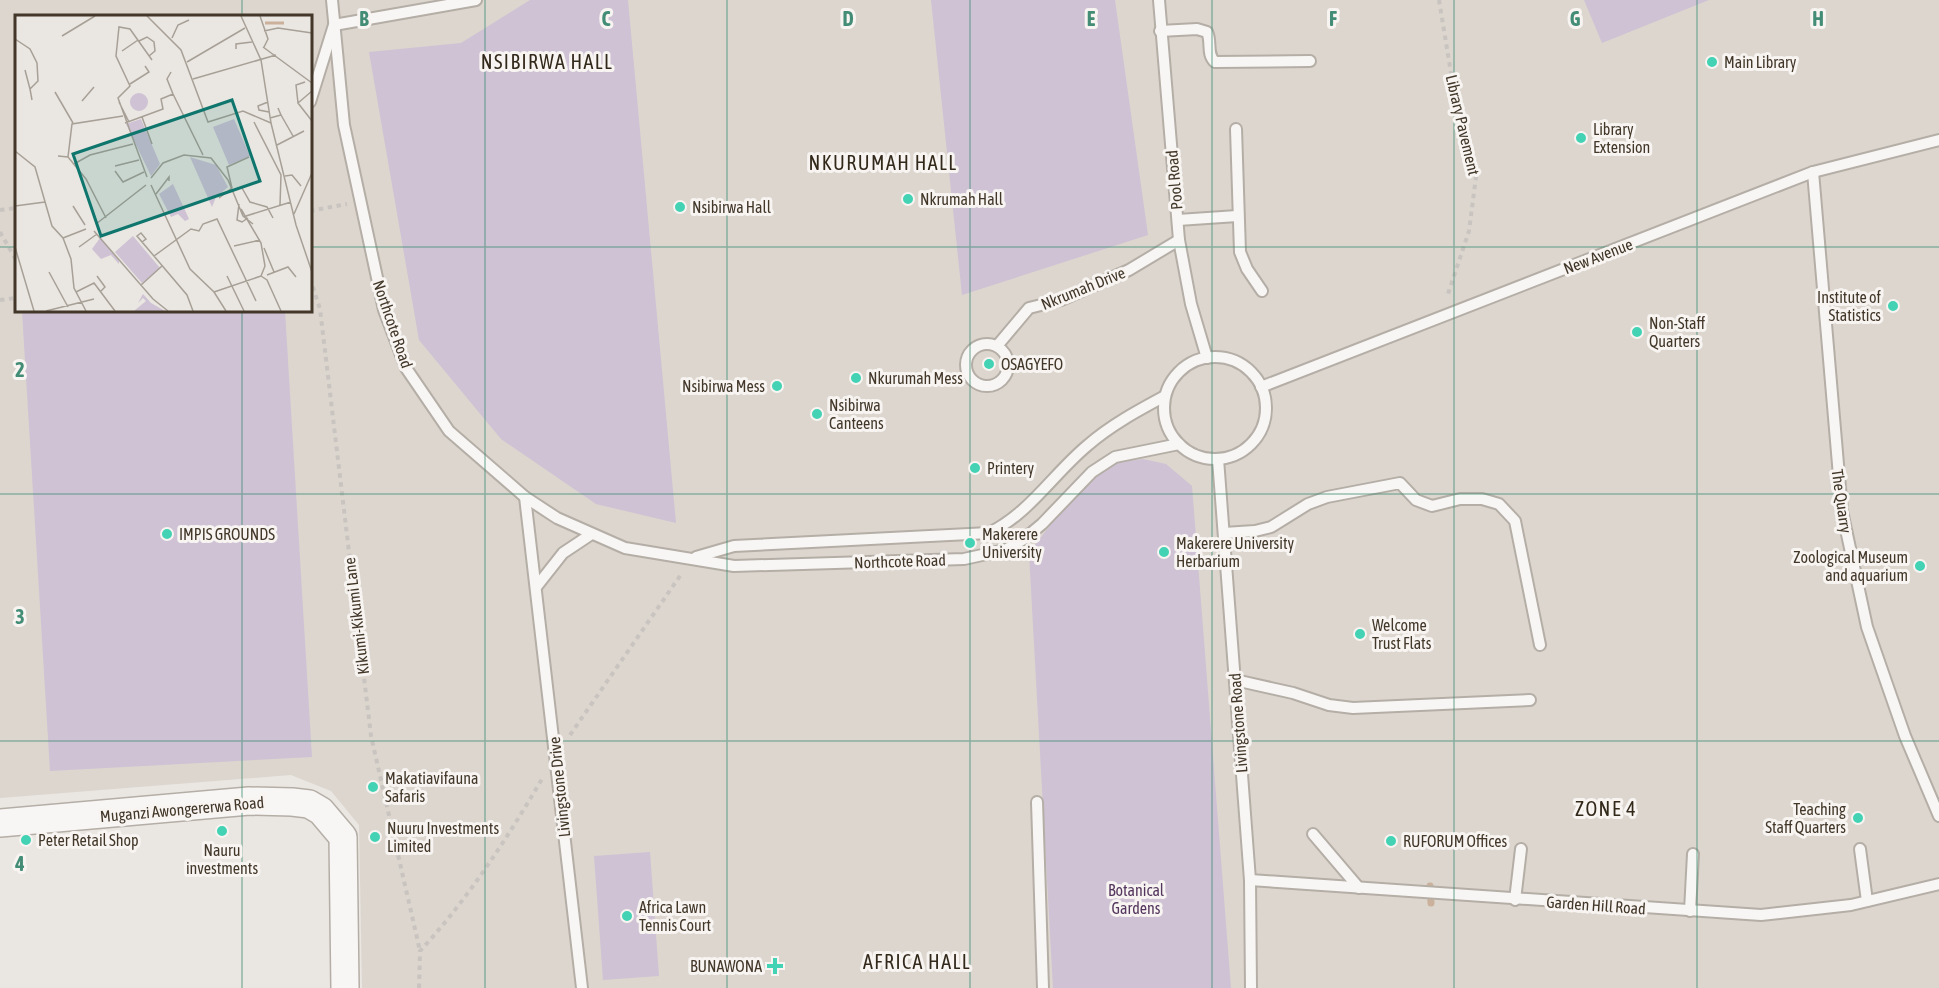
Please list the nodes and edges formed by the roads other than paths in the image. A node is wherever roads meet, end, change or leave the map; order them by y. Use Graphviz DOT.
graph roads {
  1 [pos="332,0"];
  2 [pos="476,0"];
  3 [pos="1159,0"];
  4 [pos="334,25"];
  5 [pos="1160,31"];
  6 [pos="1310,60"];
  7 [pos="312,96"];
  8 [pos="1236,129"];
  9 [pos="1939,140"];
  10 [pos="1813,172"];
  11 [pos="1237,216"];
  12 [pos="1178,220"];
  13 [pos="1179,240"];
  14 [pos="1262,291"];
  15 [pos="997,346"];
  16 [pos="1208,358"];
  17 [pos="1262,387"];
  18 [pos="1165,396"];
  19 [pos="1179,444"];
  20 [pos="1218,459"];
  21 [pos="525,497"];
  22 [pos="1224,533"];
  23 [pos="590,535"];
  24 [pos="693,558"];
  25 [pos="537,586"];
  26 [pos="1540,645"];
  27 [pos="1235,680"];
  28 [pos="1530,700"];
  29 [pos="1037,802"];
  30 [pos="1938,809"];
  31 [pos="0,823"];
  32 [pos="1313,834"];
  33 [pos="1521,849"];
  34 [pos="1860,849"];
  35 [pos="1693,854"];
  36 [pos="1250,880"];
  37 [pos="1939,884"];
  38 [pos="1359,888"];
  39 [pos="1515,900"];
  40 [pos="1867,901"];
  41 [pos="1690,911"];
  42 [pos="345,988"];
  43 [pos="582,988"];
  44 [pos="1043,988"];
  45 [pos="1251,988"];
  1 -- 4 [label="lane, Northcote Road"];
  2 -- 4 [label="lane"];
  3 -- 5 [label="lane, Pool Road"];
  4 -- 7 [label="lane"];
  4 -- 21 [label="lane, Northcote Road"];
  5 -- 6 [label="lane"];
  5 -- 12 [label="lane, Pool Road"];
  8 -- 11 [label="lane"];
  9 -- 10 [label="lane, New Avenue"];
  10 -- 17 [label="lane, New Avenue"];
  10 -- 30 [label="lane, The Quarry"];
  11 -- 12 [label="lane"];
  11 -- 14 [label="lane"];
  12 -- 13 [label="lane, Pool Road"];
  13 -- 15 [label="lane, Nkrumah Drive"];
  13 -- 16 [label="lane, Pool Road"];
  15 -- 15 [label="lane"];
  16 -- 17 [label="lane"];
  16 -- 18 [label="lane"];
  17 -- 20 [label="lane"];
  18 -- 19 [label="lane"];
  18 -- 24 [label="lane, Northcote Road"];
  19 -- 20 [label="lane"];
  19 -- 24 [label="lane, Northcote Road"];
  20 -- 22 [label="lane, Livingstone Road"];
  21 -- 23 [label="lane, Northcote Road"];
  21 -- 25 [label="lane, Livingstone Drive"];
  22 -- 26 [label="lane"];
  22 -- 27 [label="lane, Livingstone Road"];
  23 -- 24 [label="lane, Northcote Road"];
  23 -- 25 [label="lane"];
  25 -- 43 [label="lane, Livingstone Drive"];
  27 -- 28 [label="lane"];
  27 -- 36 [label="lane, Livingstone Road"];
  29 -- 44 [label="lane"];
  31 -- 42 [label="street, Muganzi Awongererwa Road"];
  32 -- 38 [label="lane"];
  33 -- 39 [label="lane"];
  34 -- 40 [label="lane"];
  35 -- 41 [label="lane"];
  36 -- 38 [label="lane, Garden Hill Road"];
  36 -- 45 [label="lane, Livingstone Road"];
  37 -- 40 [label="lane, Garden Hill Road"];
  38 -- 39 [label="lane, Garden Hill Road"];
  39 -- 41 [label="lane, Garden Hill Road"];
  40 -- 41 [label="lane, Garden Hill Road"];
}
